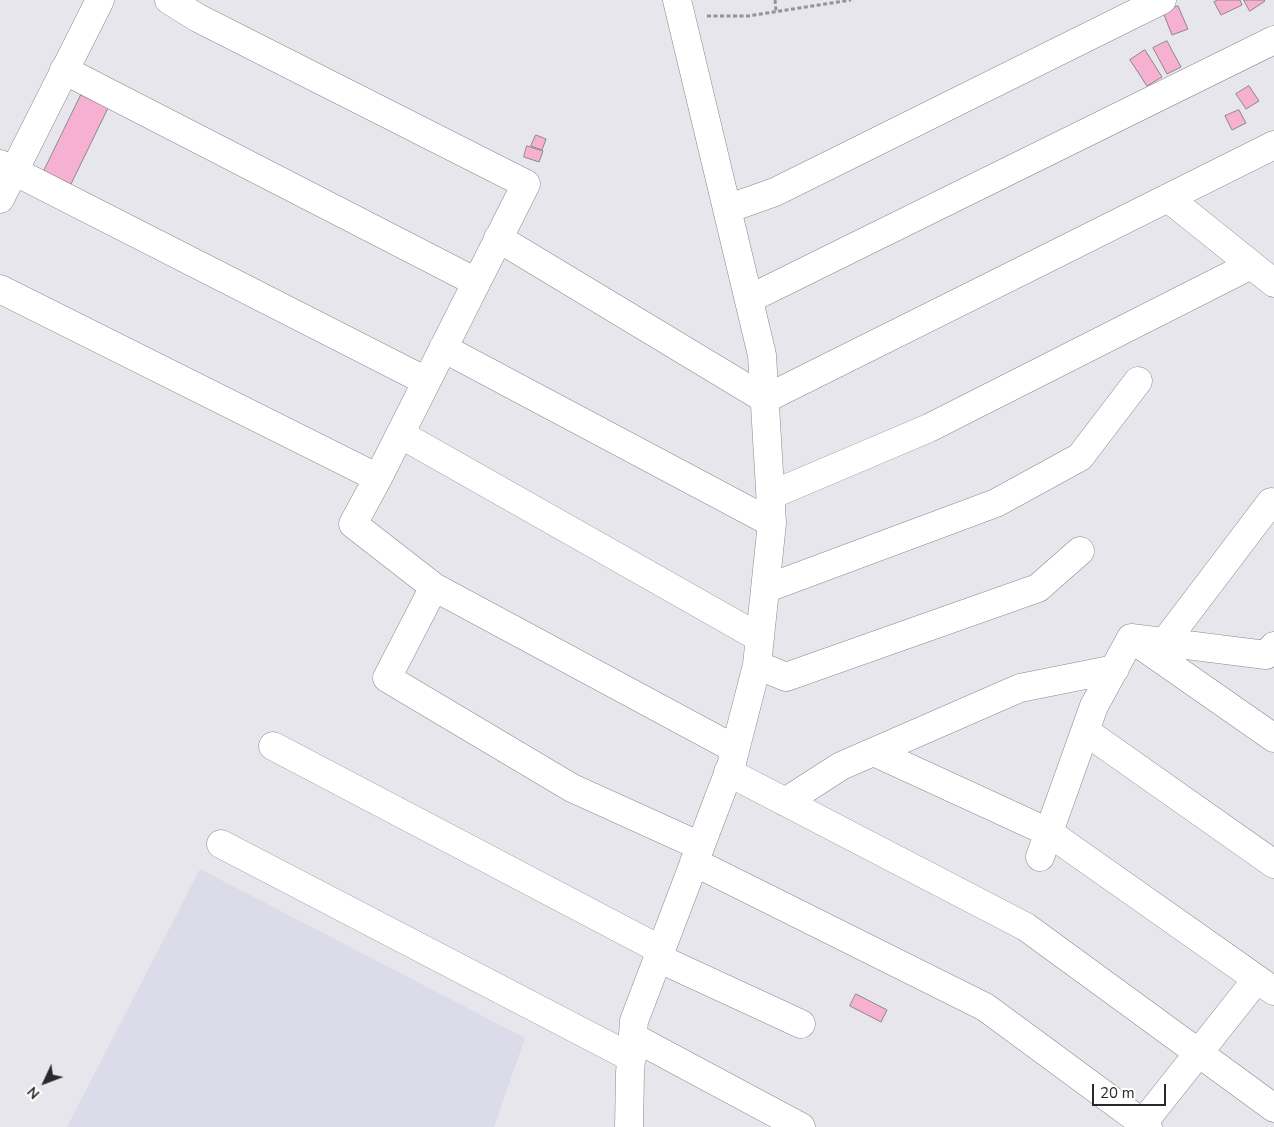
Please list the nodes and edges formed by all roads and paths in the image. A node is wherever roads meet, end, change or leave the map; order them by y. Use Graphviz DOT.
graph roads {
  1 [pos="100,0"];
  2 [pos="169,0"];
  3 [pos="775,0"];
  4 [pos="851,0"];
  5 [pos="1162,0"];
  6 [pos="679,8"];
  7 [pos="776,11"];
  8 [pos="1274,40"];
  9 [pos="64,70"];
  10 [pos="1271,150"];
  11 [pos="7,168"];
  12 [pos="1168,198"];
  13 [pos="0,199"];
  14 [pos="727,209"];
  15 [pos="498,238"];
  16 [pos="1251,265"];
  17 [pos="476,282"];
  18 [pos="1274,283"];
  19 [pos="0,289"];
  20 [pos="749,299"];
  21 [pos="443,348"];
  22 [pos="426,381"];
  23 [pos="1138,381"];
  24 [pos="765,399"];
  25 [pos="400,434"];
  26 [pos="378,478"];
  27 [pos="771,495"];
  28 [pos="1271,502"];
  29 [pos="772,523"];
  30 [pos="1080,551"];
  31 [pos="434,587"];
  32 [pos="765,589"];
  33 [pos="760,638"];
  34 [pos="1131,638"];
  35 [pos="1164,643"];
  36 [pos="1274,646"];
  37 [pos="757,665"];
  38 [pos="1115,668"];
  39 [pos="1085,731"];
  40 [pos="1274,738"];
  41 [pos="273,746"];
  42 [pos="874,752"];
  43 [pos="731,761"];
  44 [pos="785,802"];
  45 [pos="221,844"];
  46 [pos="1044,844"];
  47 [pos="697,854"];
  48 [pos="1274,864"];
  49 [pos="660,954"];
  50 [pos="1265,985"];
  51 [pos="801,1024"];
  52 [pos="632,1047"];
  53 [pos="1198,1053"];
  54 [pos="630,1088"];
  55 [pos="1274,1108"];
  56 [pos="1145,1125"];
  57 [pos="629,1127"];
  58 [pos="637,1127"];
  59 [pos="801,1127"];
  1 -- 9 [label="street"];
  2 -- 15 [label="street"];
  3 -- 7 [label="path"];
  4 -- 7 [label="path"];
  5 -- 14 [label="street"];
  6 -- 7 [label="path"];
  6 -- 14 [label="street"];
  8 -- 20 [label="street"];
  9 -- 11 [label="street"];
  9 -- 17 [label="street"];
  10 -- 12 [label="street"];
  11 -- 13 [label="street"];
  11 -- 22 [label="street"];
  12 -- 16 [label="street"];
  12 -- 24 [label="street"];
  14 -- 20 [label="street"];
  15 -- 17 [label="street"];
  15 -- 24 [label="street"];
  16 -- 18 [label="street"];
  16 -- 27 [label="street"];
  17 -- 21 [label="street"];
  19 -- 26 [label="street"];
  20 -- 24 [label="street"];
  21 -- 22 [label="street"];
  21 -- 29 [label="street"];
  22 -- 25 [label="street"];
  23 -- 32 [label="street"];
  24 -- 27 [label="street"];
  25 -- 26 [label="street"];
  25 -- 33 [label="street"];
  26 -- 31 [label="street"];
  27 -- 29 [label="street"];
  28 -- 35 [label="street"];
  29 -- 32 [label="street"];
  30 -- 37 [label="street"];
  31 -- 43 [label="street"];
  31 -- 47 [label="street"];
  32 -- 33 [label="street"];
  33 -- 37 [label="street"];
  34 -- 35 [label="street"];
  34 -- 38 [label="street"];
  34 -- 40 [label="street"];
  35 -- 36 [label="street"];
  37 -- 43 [label="street"];
  38 -- 39 [label="street"];
  38 -- 42 [label="street"];
  39 -- 46 [label="street"];
  39 -- 48 [label="street"];
  41 -- 49 [label="street"];
  42 -- 44 [label="street"];
  42 -- 46 [label="street"];
  43 -- 44 [label="street"];
  43 -- 47 [label="street"];
  44 -- 53 [label="street"];
  45 -- 52 [label="street"];
  46 -- 50 [label="street"];
  47 -- 49 [label="street"];
  47 -- 56 [label="street"];
  49 -- 51 [label="street"];
  49 -- 52 [label="street"];
  50 -- 53 [label="street"];
  52 -- 54 [label="street"];
  52 -- 59 [label="street"];
  53 -- 55 [label="street"];
  53 -- 56 [label="street"];
  54 -- 57 [label="street"];
  54 -- 58 [label="street"];
}
